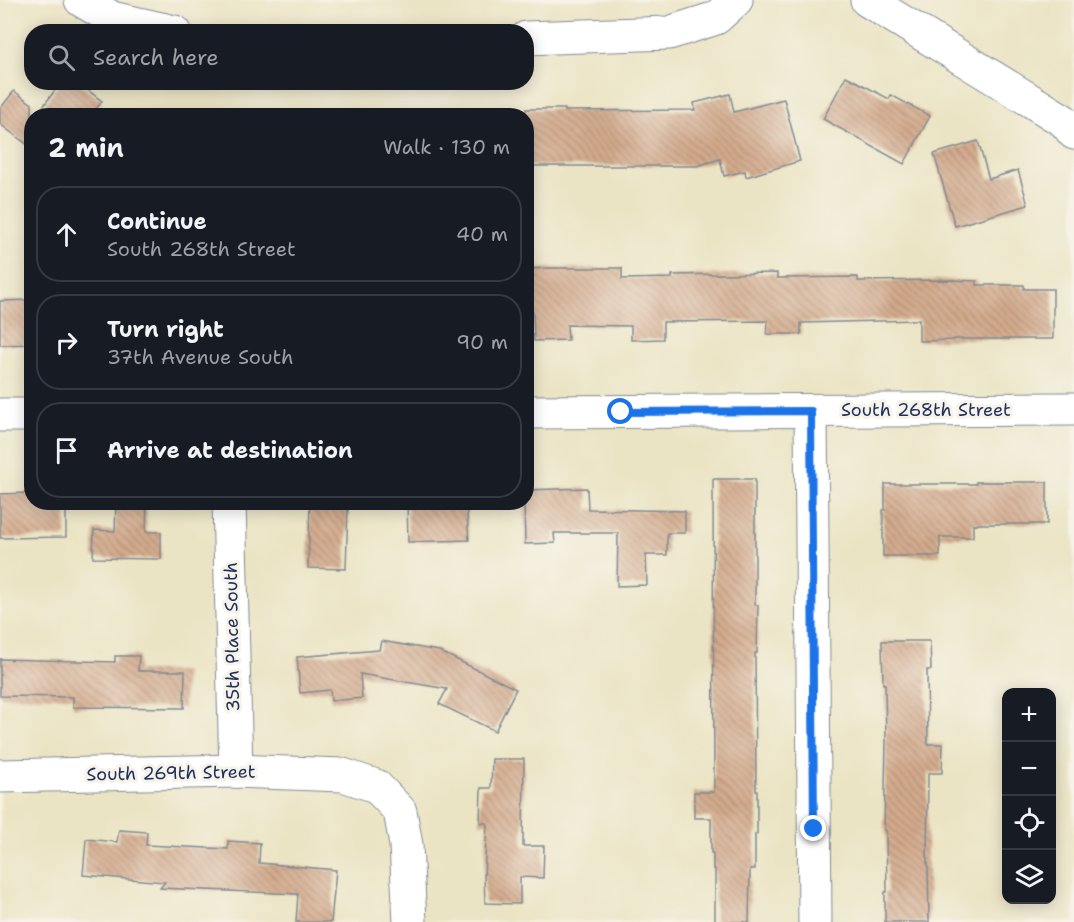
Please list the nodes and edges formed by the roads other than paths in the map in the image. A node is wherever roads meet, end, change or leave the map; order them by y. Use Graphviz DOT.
graph roads {
  1 [pos="81,0"];
  2 [pos="736,0"];
  3 [pos="867,0"];
  4 [pos="139,24"];
  5 [pos="534,38"];
  6 [pos="1071,122"];
  7 [pos="1074,409"];
  8 [pos="811,411"];
  9 [pos="534,412"];
  10 [pos="24,415"];
  11 [pos="0,416"];
  12 [pos="229,510"];
  13 [pos="236,771"];
  14 [pos="0,776"];
  15 [pos="410,922"];
  16 [pos="815,922"];
  1 -- 4 [label="street"];
  2 -- 5 [label="street"];
  3 -- 6 [label="street"];
  7 -- 8 [label="street, South 268th Street"];
  8 -- 9 [label="street, South 268th Street"];
  8 -- 16 [label="street"];
  10 -- 11 [label="street"];
  12 -- 13 [label="street, 35th Place South"];
  13 -- 14 [label="street, South 269th Street"];
  13 -- 15 [label="street, South 269th Street"];
}
